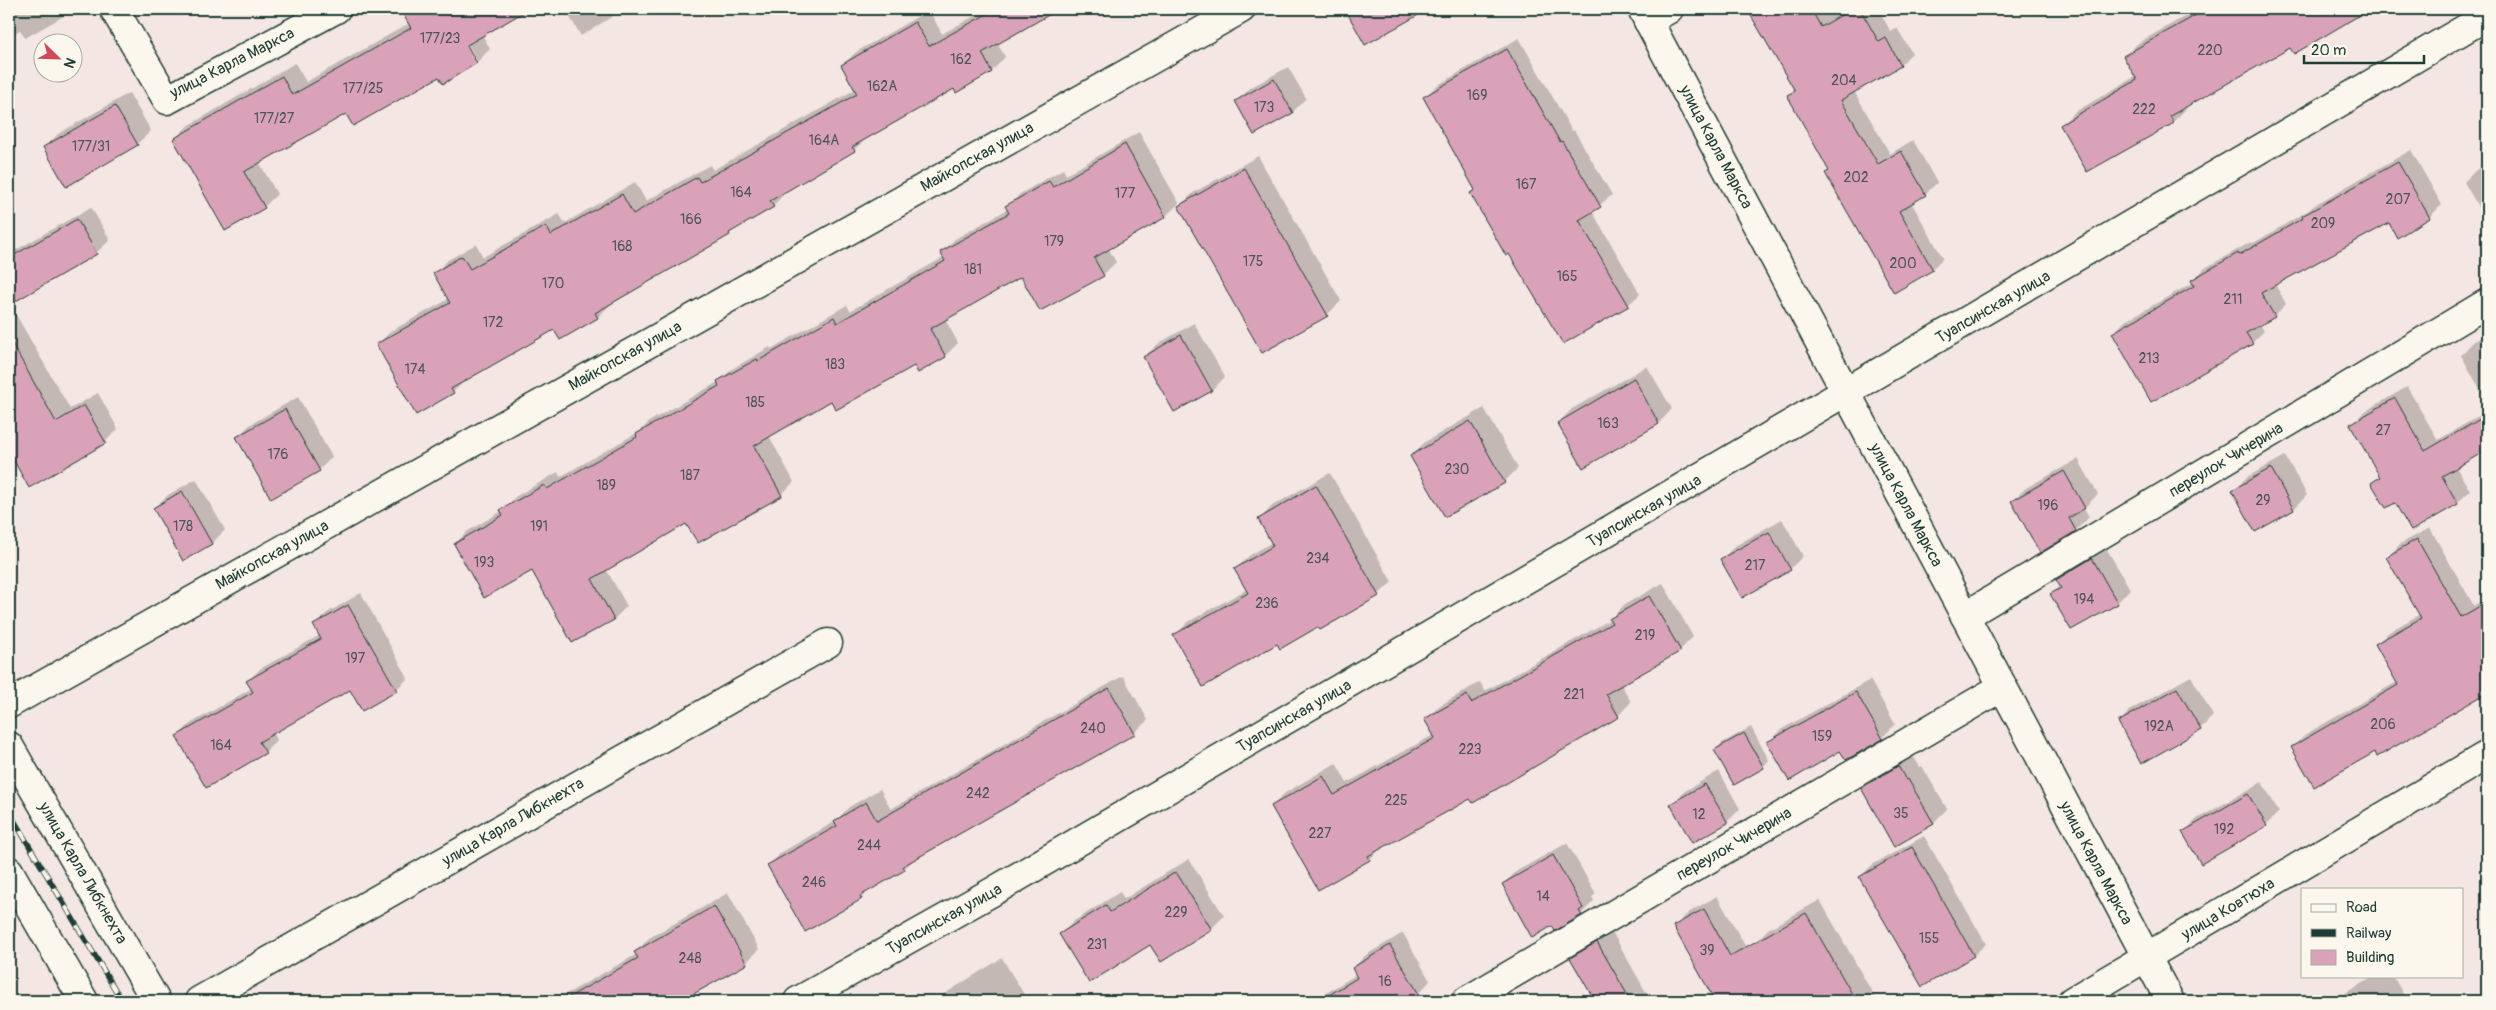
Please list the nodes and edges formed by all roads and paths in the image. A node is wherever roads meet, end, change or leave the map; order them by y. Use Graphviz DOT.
graph roads {
  1 [pos="114,9"];
  2 [pos="336,9"];
  3 [pos="1241,9"];
  4 [pos="1653,13"];
  5 [pos="2487,16"];
  6 [pos="2487,304"];
  7 [pos="1846,393"];
  8 [pos="1965,616"];
  9 [pos="828,643"];
  10 [pos="2002,686"];
  11 [pos="9,704"];
  12 [pos="9,746"];
  13 [pos="2487,755"];
  14 [pos="9,871"];
  15 [pos="2147,958"];
  16 [pos="84,1001"];
  17 [pos="156,1001"];
  18 [pos="199,1001"];
  19 [pos="798,1001"];
  20 [pos="1466,1001"];
  21 [pos="2072,1001"];
  22 [pos="2170,1001"];
  1 -- 2 [label="street, улица Карла Маркса"];
  3 -- 11 [label="street, Майкопская улица"];
  4 -- 7 [label="street, улица Карла Маркса"];
  5 -- 7 [label="street, Туапсинская улица"];
  6 -- 8 [label="street, переулок Чичерина"];
  7 -- 8 [label="street, улица Карла Маркса"];
  7 -- 19 [label="street, Туапсинская улица"];
  8 -- 10 [label="street, улица Карла Маркса"];
  9 -- 18 [label="street, улица Карла Либкнехта"];
  10 -- 15 [label="street, улица Карла Маркса"];
  10 -- 20 [label="street, переулок Чичерина"];
  12 -- 17 [label="street, улица Карла Либкнехта"];
  13 -- 15 [label="street, улица Ковтюха"];
  14 -- 16 [label="street"];
  15 -- 21 [label="street, улица Ковтюха"];
  15 -- 22 [label="street, улица Карла Маркса"];
}
